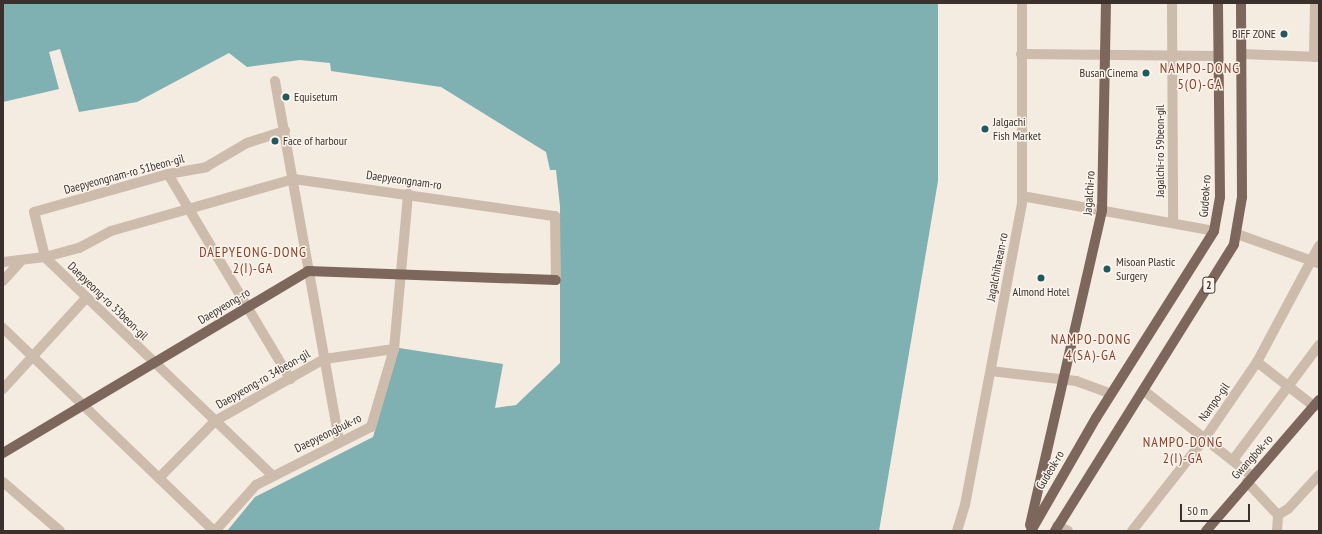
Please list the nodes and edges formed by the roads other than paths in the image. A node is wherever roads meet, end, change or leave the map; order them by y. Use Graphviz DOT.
graph roads {
  1 [pos="1022,3"];
  2 [pos="1106,3"];
  3 [pos="1172,3"];
  4 [pos="1218,3"];
  5 [pos="1242,3"];
  6 [pos="1315,3"];
  7 [pos="1021,54"];
  8 [pos="1243,54"];
  9 [pos="1106,55"];
  10 [pos="1172,56"];
  11 [pos="1218,56"];
  12 [pos="1316,57"];
  13 [pos="275,81"];
  14 [pos="284,131"];
  15 [pos="168,174"];
  16 [pos="294,179"];
  17 [pos="408,194"];
  18 [pos="1022,196"];
  19 [pos="188,208"];
  20 [pos="1102,211"];
  21 [pos="1173,223"];
  22 [pos="1214,231"];
  23 [pos="1237,234"];
  24 [pos="1319,246"];
  25 [pos="45,257"];
  26 [pos="3,262"];
  27 [pos="20,262"];
  28 [pos="1316,263"];
  29 [pos="308,271"];
  30 [pos="401,274"];
  31 [pos="556,280"];
  32 [pos="3,282"];
  33 [pos="86,298"];
  34 [pos="246,308"];
  35 [pos="3,328"];
  36 [pos="1319,345"];
  37 [pos="394,348"];
  38 [pos="32,356"];
  39 [pos="324,359"];
  40 [pos="1257,362"];
  41 [pos="153,363"];
  42 [pos="991,371"];
  43 [pos="290,379"];
  44 [pos="1064,381"];
  45 [pos="1288,385"];
  46 [pos="3,388"];
  47 [pos="1143,390"];
  48 [pos="1111,394"];
  49 [pos="1317,404"];
  50 [pos="83,405"];
  51 [pos="215,421"];
  52 [pos="1206,438"];
  53 [pos="339,441"];
  54 [pos="3,454"];
  55 [pos="1233,460"];
  56 [pos="1319,474"];
  57 [pos="272,475"];
  58 [pos="158,478"];
  59 [pos="1250,479"];
  60 [pos="3,482"];
  61 [pos="1278,514"];
  62 [pos="1056,528"];
  63 [pos="60,531"];
  64 [pos="215,531"];
  65 [pos="957,531"];
  66 [pos="1030,531"];
  67 [pos="1068,531"];
  68 [pos="1132,531"];
  69 [pos="1206,531"];
  70 [pos="1277,531"];
  1 -- 7 [label="street, Jagalchihaean-ro"];
  2 -- 9 [label="main road, Jagalchi-ro"];
  3 -- 10 [label="street, Jagalchi-ro 59beon-gil"];
  4 -- 11 [label="main road, Gudeok-ro / 2"];
  5 -- 8 [label="main road, 2"];
  6 -- 12 [label="street"];
  7 -- 9 [label="street"];
  7 -- 18 [label="street, Jagalchihaean-ro"];
  8 -- 12 [label="street"];
  8 -- 23 [label="main road, 2"];
  9 -- 10 [label="street"];
  9 -- 20 [label="main road, Jagalchi-ro"];
  10 -- 11 [label="street"];
  10 -- 21 [label="street, Jagalchi-ro 59beon-gil"];
  11 -- 22 [label="main road, Gudeok-ro / 2"];
  13 -- 14 [label="street"];
  14 -- 15 [label="street, Daepyeongnam-ro 51beon-gil"];
  14 -- 16 [label="street"];
  15 -- 19 [label="street"];
  15 -- 25 [label="street, Daepyeongnam-ro 51beon-gil"];
  16 -- 17 [label="street, Daepyeongnam-ro"];
  16 -- 19 [label="street, Daepyeongnam-ro"];
  16 -- 29 [label="street"];
  17 -- 30 [label="street, Daepyeongbuk-ro"];
  17 -- 31 [label="street, Daepyeongnam-ro"];
  18 -- 20 [label="street"];
  18 -- 42 [label="street, Jagalchihaean-ro"];
  19 -- 25 [label="street, Daepyeongnam-ro"];
  19 -- 34 [label="street"];
  20 -- 21 [label="street"];
  20 -- 44 [label="main road, Jagalchi-ro"];
  21 -- 22 [label="street"];
  22 -- 48 [label="main road, Gudeok-ro / 2"];
  23 -- 28 [label="street"];
  23 -- 47 [label="main road, 2"];
  24 -- 28 [label="street, Nampo-gil"];
  25 -- 27 [label="street, Daepyeongnam-ro"];
  25 -- 33 [label="street, Daepyeong-ro 33beon-gil"];
  26 -- 27 [label="street, Daepyeongnam-ro"];
  27 -- 32 [label="street"];
  28 -- 40 [label="street, Nampo-gil"];
  29 -- 30 [label="main road"];
  29 -- 34 [label="main road, Daepyeong-ro"];
  29 -- 39 [label="street"];
  30 -- 31 [label="main road"];
  30 -- 37 [label="street, Daepyeongbuk-ro"];
  33 -- 38 [label="street"];
  33 -- 41 [label="street, Daepyeong-ro 33beon-gil"];
  34 -- 41 [label="main road, Daepyeong-ro"];
  34 -- 43 [label="street"];
  35 -- 38 [label="street"];
  36 -- 45 [label="street"];
  37 -- 39 [label="street"];
  37 -- 53 [label="street, Daepyeongbuk-ro"];
  38 -- 46 [label="street"];
  38 -- 50 [label="street"];
  39 -- 43 [label="street, Daepyeong-ro 34beon-gil"];
  39 -- 53 [label="street"];
  40 -- 45 [label="street"];
  40 -- 52 [label="street, Nampo-gil"];
  41 -- 50 [label="main road, Daepyeong-ro"];
  41 -- 51 [label="street, Daepyeong-ro 34beon-gil"];
  42 -- 44 [label="street"];
  42 -- 65 [label="street, Jagalchihaean-ro"];
  43 -- 51 [label="street, Daepyeong-ro 34beon-gil"];
  44 -- 48 [label="street"];
  44 -- 66 [label="main road, Jagalchi-ro"];
  45 -- 49 [label="street"];
  45 -- 55 [label="street"];
  47 -- 52 [label="street"];
  47 -- 62 [label="main road, 2"];
  48 -- 66 [label="main road, Gudeok-ro / 2"];
  49 -- 59 [label="main road, Gwangbok-ro"];
  50 -- 54 [label="main road, Daepyeong-ro"];
  50 -- 58 [label="street"];
  51 -- 57 [label="street, Daepyeong-ro 34beon-gil"];
  51 -- 58 [label="street"];
  52 -- 55 [label="street"];
  52 -- 68 [label="street, Nampo-gil"];
  53 -- 57 [label="street, Daepyeongbuk-ro"];
  55 -- 59 [label="street"];
  56 -- 61 [label="street"];
  57 -- 64 [label="street, Daepyeongbuk-ro"];
  58 -- 64 [label="street"];
  59 -- 61 [label="street"];
  59 -- 69 [label="main road, Gwangbok-ro"];
  60 -- 63 [label="street"];
  61 -- 70 [label="street"];
  62 -- 67 [label="street"];
}
